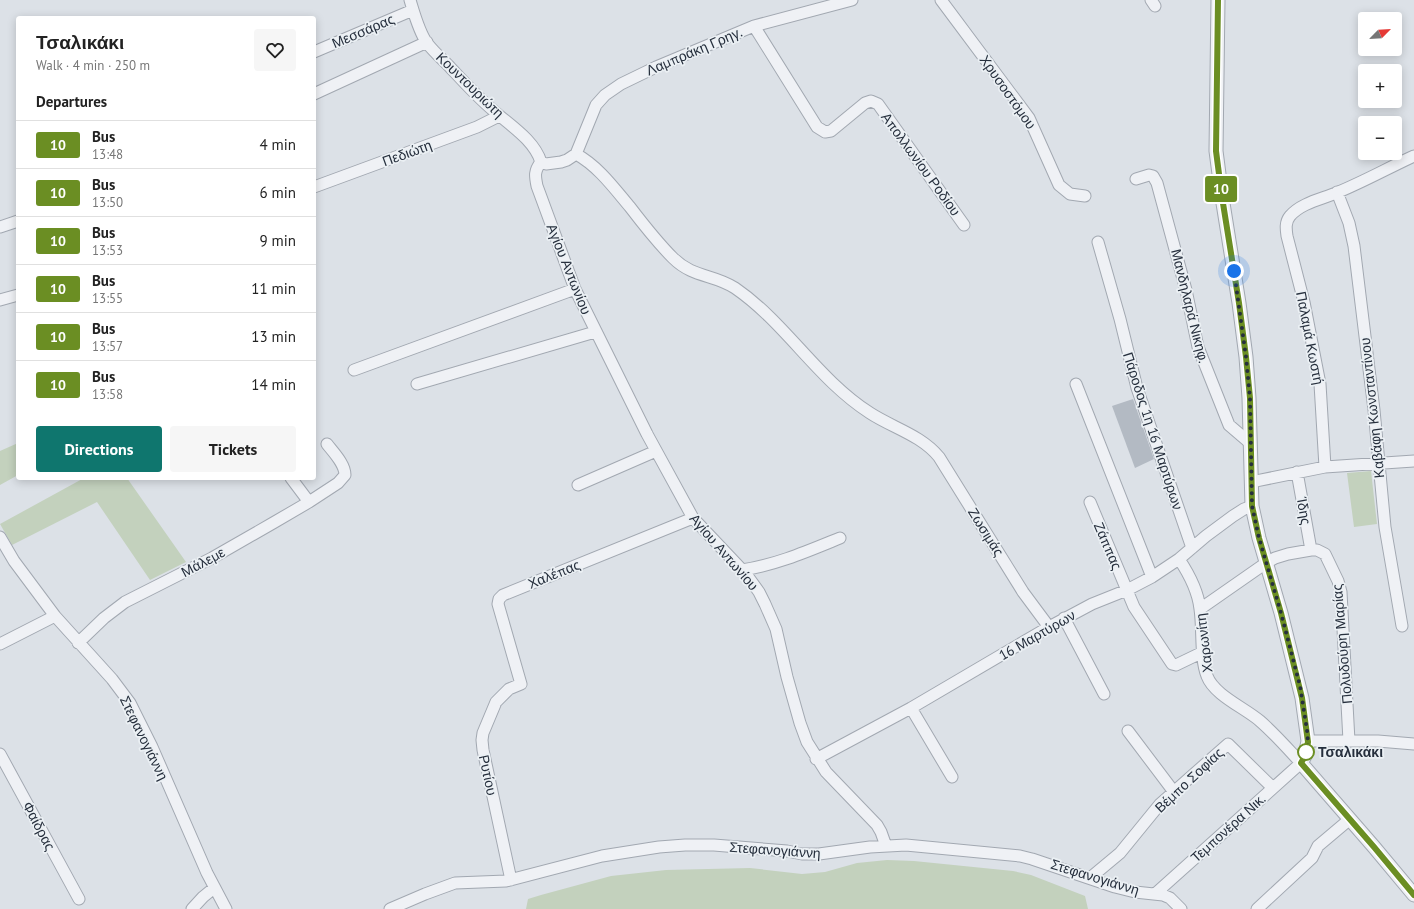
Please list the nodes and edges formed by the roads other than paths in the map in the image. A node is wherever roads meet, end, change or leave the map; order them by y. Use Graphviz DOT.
graph roads {
  1 [pos="852,0"];
  2 [pos="941,0"];
  3 [pos="1218,0"];
  4 [pos="412,5"];
  5 [pos="754,26"];
  6 [pos="427,42"];
  7 [pos="316,51"];
  8 [pos="316,93"];
  9 [pos="499,116"];
  10 [pos="576,154"];
  11 [pos="1414,156"];
  12 [pos="541,162"];
  13 [pos="1136,179"];
  14 [pos="316,186"];
  15 [pos="1337,192"];
  16 [pos="1085,196"];
  17 [pos="16,222"];
  18 [pos="964,225"];
  19 [pos="0,227"];
  20 [pos="1098,242"];
  21 [pos="575,289"];
  22 [pos="16,296"];
  23 [pos="0,300"];
  24 [pos="595,332"];
  25 [pos="354,370"];
  26 [pos="417,384"];
  27 [pos="1076,384"];
  28 [pos="1250,443"];
  29 [pos="327,444"];
  30 [pos="656,451"];
  31 [pos="1414,461"];
  32 [pos="1379,463"];
  33 [pos="1325,467"];
  34 [pos="1297,472"];
  35 [pos="293,480"];
  36 [pos="1251,482"];
  37 [pos="578,485"];
  38 [pos="309,502"];
  39 [pos="1090,502"];
  40 [pos="1252,506"];
  41 [pos="693,518"];
  42 [pos="0,537"];
  43 [pos="840,538"];
  44 [pos="1192,548"];
  45 [pos="1316,551"];
  46 [pos="1179,559"];
  47 [pos="1266,563"];
  48 [pos="742,570"];
  49 [pos="1152,577"];
  50 [pos="1127,590"];
  51 [pos="1200,609"];
  52 [pos="55,616"];
  53 [pos="1064,618"];
  54 [pos="1402,626"];
  55 [pos="1049,627"];
  56 [pos="78,642"];
  57 [pos="0,644"];
  58 [pos="1203,652"];
  59 [pos="521,684"];
  60 [pos="1104,694"];
  61 [pos="911,708"];
  62 [pos="1128,731"];
  63 [pos="1349,741"];
  64 [pos="1308,742"];
  65 [pos="1414,744"];
  66 [pos="0,754"];
  67 [pos="816,759"];
  68 [pos="1301,763"];
  69 [pos="952,777"];
  70 [pos="1273,788"];
  71 [pos="1174,792"];
  72 [pos="1350,819"];
  73 [pos="886,846"];
  74 [pos="1090,878"];
  75 [pos="511,880"];
  76 [pos="214,888"];
  77 [pos="1156,893"];
  78 [pos="1414,895"];
  79 [pos="79,899"];
  80 [pos="192,909"];
  81 [pos="226,909"];
  82 [pos="390,909"];
  83 [pos="1181,909"];
  84 [pos="1257,909"];
  1 -- 5 [label="street, Λαμπράκη Γρηγ."];
  2 -- 16 [label="street, Χρυσοστόμου"];
  3 -- 28 [label="street"];
  4 -- 6 [label="street, Κουντουριώτη"];
  4 -- 7 [label="street, Μεσσάρας"];
  5 -- 10 [label="street, Λαμπράκη Γρηγ."];
  5 -- 18 [label="street, Απολλωνίου Ροδίου"];
  6 -- 8 [label="street"];
  6 -- 9 [label="street, Κουντουριώτη"];
  9 -- 12 [label="street, Κουντουριώτη"];
  9 -- 14 [label="street, Πεδιώτη"];
  10 -- 12 [label="street"];
  10 -- 55 [label="street, Ζωσιμάς"];
  11 -- 15 [label="street"];
  12 -- 21 [label="street, Αγίου Αντωνίου"];
  13 -- 28 [label="street, Μανδηλαρά Νικηφ."];
  15 -- 32 [label="street, Καβάφη Κωνσταντίνου"];
  15 -- 33 [label="street, Παλαμά Κωστή"];
  17 -- 19 [label="street"];
  20 -- 44 [label="street, Πάροδος 1η 16 Μαρτύρων"];
  21 -- 24 [label="street, Αγίου Αντωνίου"];
  21 -- 25 [label="street"];
  22 -- 23 [label="street"];
  24 -- 26 [label="street"];
  24 -- 30 [label="street, Αγίου Αντωνίου"];
  27 -- 49 [label="street"];
  28 -- 36 [label="street"];
  29 -- 38 [label="street, Μάλεμε"];
  30 -- 37 [label="street"];
  30 -- 41 [label="street, Αγίου Αντωνίου"];
  31 -- 32 [label="street"];
  32 -- 33 [label="street"];
  32 -- 54 [label="street, Καβάφη Κωνσταντίνου"];
  33 -- 34 [label="street"];
  34 -- 36 [label="street"];
  34 -- 45 [label="street, Ίδης"];
  35 -- 38 [label="street"];
  36 -- 40 [label="street"];
  38 -- 56 [label="street, Μάλεμε"];
  39 -- 50 [label="street, Ζάππας"];
  40 -- 44 [label="street, 16 Μαρτύρων"];
  40 -- 47 [label="street"];
  41 -- 48 [label="street, Αγίου Αντωνίου"];
  41 -- 59 [label="street, Χαλέπας"];
  42 -- 52 [label="street, Στεφανογιάννη"];
  43 -- 48 [label="street"];
  44 -- 46 [label="street, 16 Μαρτύρων"];
  45 -- 47 [label="street"];
  45 -- 63 [label="street, Πολυδούρη Μαρίας"];
  46 -- 49 [label="street, 16 Μαρτύρων"];
  46 -- 51 [label="street, Χαρωνίτη"];
  47 -- 51 [label="street"];
  47 -- 64 [label="street"];
  48 -- 67 [label="street, Αγίου Αντωνίου"];
  49 -- 50 [label="street, 16 Μαρτύρων"];
  50 -- 53 [label="street, 16 Μαρτύρων"];
  50 -- 58 [label="street, Ζάππας"];
  51 -- 58 [label="street, Χαρωνίτη"];
  52 -- 56 [label="street, Στεφανογιάννη"];
  52 -- 57 [label="street"];
  53 -- 55 [label="street, 16 Μαρτύρων"];
  53 -- 60 [label="street"];
  55 -- 61 [label="street, 16 Μαρτύρων"];
  56 -- 76 [label="street, Στεφανογιάννη"];
  58 -- 68 [label="street, Χαρωνίτη"];
  59 -- 75 [label="street, Ρυτίου"];
  61 -- 67 [label="street, 16 Μαρτύρων"];
  61 -- 69 [label="street"];
  62 -- 71 [label="street"];
  63 -- 64 [label="street"];
  63 -- 65 [label="street"];
  64 -- 68 [label="street"];
  66 -- 79 [label="street, Φαίδρας"];
  67 -- 73 [label="street, Αγίου Αντωνίου"];
  68 -- 70 [label="street, Τεμπονέρα Νικ."];
  68 -- 72 [label="street"];
  70 -- 71 [label="street, Βέμπο Σοφίας"];
  70 -- 77 [label="street, Τεμπονέρα Νικ."];
  71 -- 74 [label="street, Βέμπο Σοφίας"];
  72 -- 78 [label="street"];
  72 -- 84 [label="street"];
  73 -- 74 [label="street, Στεφανογιάννη"];
  73 -- 75 [label="street, Στεφανογιάννη"];
  74 -- 77 [label="street, Στεφανογιάννη"];
  75 -- 82 [label="street, Στεφανογιάννη"];
  76 -- 80 [label="street"];
  76 -- 81 [label="street, Στεφανογιάννη"];
  77 -- 83 [label="street, Στεφανογιάννη"];
}
